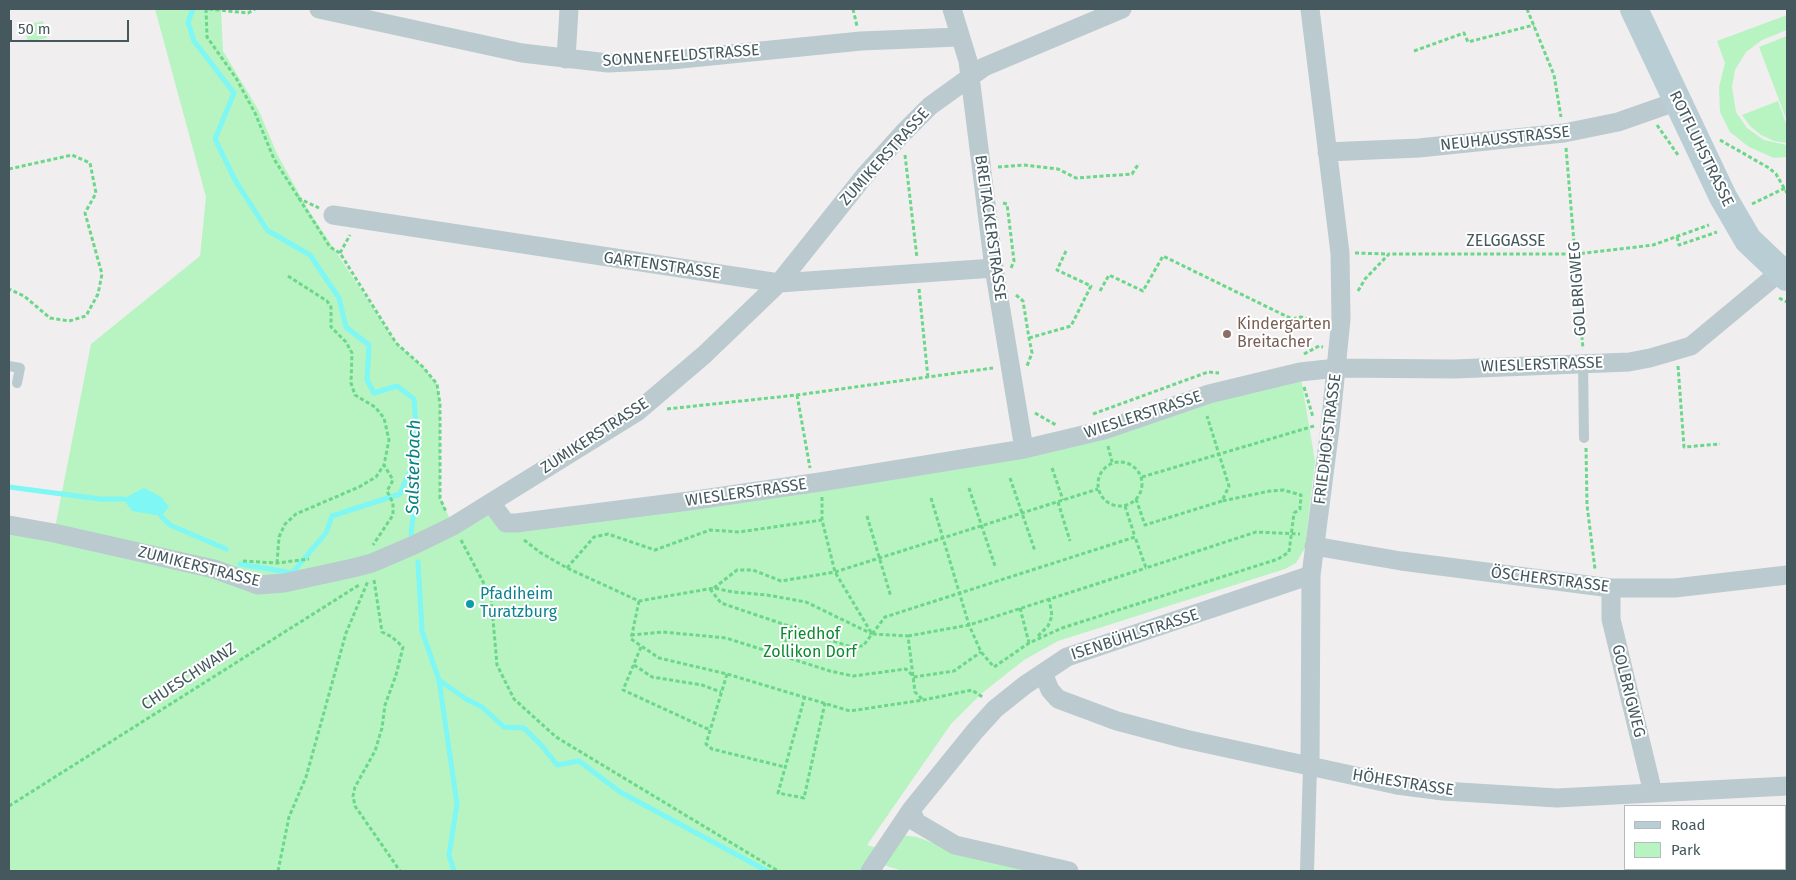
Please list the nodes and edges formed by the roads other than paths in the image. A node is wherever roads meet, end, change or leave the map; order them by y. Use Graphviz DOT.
graph roads {
  1 [pos="319,9"];
  2 [pos="569,9"];
  3 [pos="952,9"];
  4 [pos="1122,9"];
  5 [pos="1310,9"];
  6 [pos="1634,9"];
  7 [pos="959,37"];
  8 [pos="566,59"];
  9 [pos="970,77"];
  10 [pos="1678,101"];
  11 [pos="1328,152"];
  12 [pos="333,215"];
  13 [pos="1002,270"];
  14 [pos="1784,275"];
  15 [pos="779,283"];
  16 [pos="1338,359"];
  17 [pos="1583,363"];
  18 [pos="9,366"];
  19 [pos="17,383"];
  20 [pos="1584,438"];
  21 [pos="1024,448"];
  22 [pos="491,503"];
  23 [pos="9,525"];
  24 [pos="1315,541"];
  25 [pos="1311,575"];
  26 [pos="1787,575"];
  27 [pos="1611,588"];
  28 [pos="1043,673"];
  29 [pos="1310,767"];
  30 [pos="1787,786"];
  31 [pos="1653,793"];
  32 [pos="911,810"];
  33 [pos="870,871"];
  34 [pos="1068,871"];
  35 [pos="1306,871"];
  1 -- 8 [label="street, SONNENFELDSTRASSE"];
  2 -- 8 [label="street"];
  3 -- 7 [label="street, BREITACKERSTRASSE"];
  4 -- 9 [label="street, ZUMIKERSTRASSE"];
  5 -- 11 [label="street, FRIEDHOFSTRASSE"];
  6 -- 10 [label="main road, ROTFLUHSTRASSE"];
  7 -- 8 [label="street, SONNENFELDSTRASSE"];
  7 -- 9 [label="street, BREITACKERSTRASSE"];
  9 -- 13 [label="street, BREITACKERSTRASSE"];
  9 -- 15 [label="street, ZUMIKERSTRASSE"];
  10 -- 11 [label="street, NEUHAUSSTRASSE"];
  10 -- 14 [label="main road, ROTFLUHSTRASSE"];
  11 -- 16 [label="street, FRIEDHOFSTRASSE"];
  12 -- 15 [label="street, GARTENSTRASSE"];
  13 -- 15 [label="street, GARTENSTRASSE"];
  13 -- 21 [label="street, BREITACKERSTRASSE"];
  14 -- 17 [label="street, WIESLERSTRASSE"];
  15 -- 22 [label="street, ZUMIKERSTRASSE"];
  16 -- 17 [label="street, WIESLERSTRASSE"];
  16 -- 21 [label="street, WIESLERSTRASSE"];
  16 -- 24 [label="street, FRIEDHOFSTRASSE"];
  17 -- 20 [label="lane"];
  18 -- 19 [label="lane"];
  21 -- 22 [label="street, WIESLERSTRASSE"];
  22 -- 23 [label="street, ZUMIKERSTRASSE"];
  24 -- 25 [label="street, FRIEDHOFSTRASSE"];
  24 -- 27 [label="street, ÖSCHERSTRASSE"];
  25 -- 28 [label="street, ISENBÜHLSTRASSE"];
  25 -- 29 [label="street, FRIEDHOFSTRASSE"];
  26 -- 27 [label="street, ÖSCHERSTRASSE"];
  27 -- 31 [label="street, GOLBRIGWEG"];
  28 -- 29 [label="street, HÖHESTRASSE"];
  28 -- 32 [label="street, ISENBÜHLSTRASSE"];
  29 -- 31 [label="street, HÖHESTRASSE"];
  29 -- 35 [label="street, FRIEDHOFSTRASSE"];
  30 -- 31 [label="street, HÖHESTRASSE"];
  32 -- 33 [label="street, ISENBÜHLSTRASSE"];
  32 -- 34 [label="street"];
}
